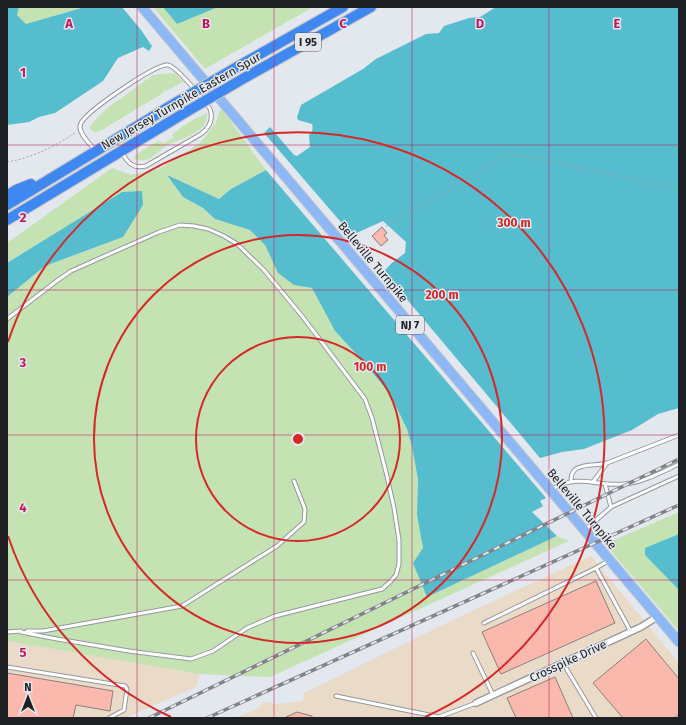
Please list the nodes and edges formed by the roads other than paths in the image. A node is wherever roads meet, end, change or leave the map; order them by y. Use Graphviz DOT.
graph roads {
  1 [pos="142,7"];
  2 [pos="343,7"];
  3 [pos="371,7"];
  4 [pos="95,151"];
  5 [pos="121,151"];
  6 [pos="59,172"];
  7 [pos="7,196"];
  8 [pos="7,205"];
  9 [pos="7,220"];
  10 [pos="7,319"];
  11 [pos="679,435"];
  12 [pos="607,463"];
  13 [pos="679,464"];
  14 [pos="679,476"];
  15 [pos="294,481"];
  16 [pos="571,481"];
  17 [pos="593,482"];
  18 [pos="606,484"];
  19 [pos="550,490"];
  20 [pos="611,507"];
  21 [pos="584,530"];
  22 [pos="610,560"];
  23 [pos="596,568"];
  24 [pos="658,617"];
  25 [pos="484,623"];
  26 [pos="7,632"];
  27 [pos="20,632"];
  28 [pos="631,632"];
  29 [pos="679,642"];
  30 [pos="473,653"];
  31 [pos="563,663"];
  32 [pos="7,667"];
  33 [pos="493,695"];
  34 [pos="336,696"];
  35 [pos="476,703"];
  36 [pos="440,717"];
  37 [pos="109,718"];
  38 [pos="596,718"];
  1 -- 19 [label="main road, Belleville Turnpike / NJ 7"];
  2 -- 4 [label="highway, New Jersey Turnpike Eastern Spur / I 95, bridge"];
  3 -- 5 [label="highway, New Jersey Turnpike Eastern Spur / I 95, bridge"];
  4 -- 5 [label="lane"];
  4 -- 6 [label="highway, New Jersey Turnpike Eastern Spur / I 95"];
  5 -- 9 [label="highway, New Jersey Turnpike Eastern Spur / I 95"];
  6 -- 7 [label="highway"];
  6 -- 8 [label="highway, New Jersey Turnpike Eastern Spur / I 95"];
  10 -- 27 [label="lane"];
  11 -- 12 [label="lane"];
  12 -- 16 [label="lane"];
  12 -- 17 [label="lane"];
  13 -- 18 [label="lane"];
  14 -- 20 [label="lane"];
  15 -- 27 [label="lane"];
  16 -- 17 [label="lane"];
  16 -- 19 [label="lane"];
  17 -- 18 [label="lane"];
  18 -- 20 [label="lane"];
  19 -- 21 [label="main road, Belleville Turnpike / NJ 7"];
  20 -- 21 [label="lane"];
  21 -- 22 [label="main road, Belleville Turnpike / NJ 7"];
  22 -- 23 [label="lane"];
  22 -- 24 [label="main road, Belleville Turnpike / NJ 7"];
  23 -- 25 [label="lane"];
  23 -- 28 [label="lane"];
  24 -- 28 [label="street, Crosspike Drive"];
  24 -- 29 [label="main road, Belleville Turnpike / NJ 7"];
  26 -- 27 [label="lane"];
  28 -- 31 [label="street, Crosspike Drive"];
  30 -- 33 [label="lane"];
  31 -- 33 [label="street, Crosspike Drive"];
  31 -- 38 [label="lane"];
  32 -- 37 [label="lane"];
  33 -- 35 [label="street, Crosspike Drive"];
  34 -- 36 [label="lane"];
  35 -- 36 [label="lane"];
}
